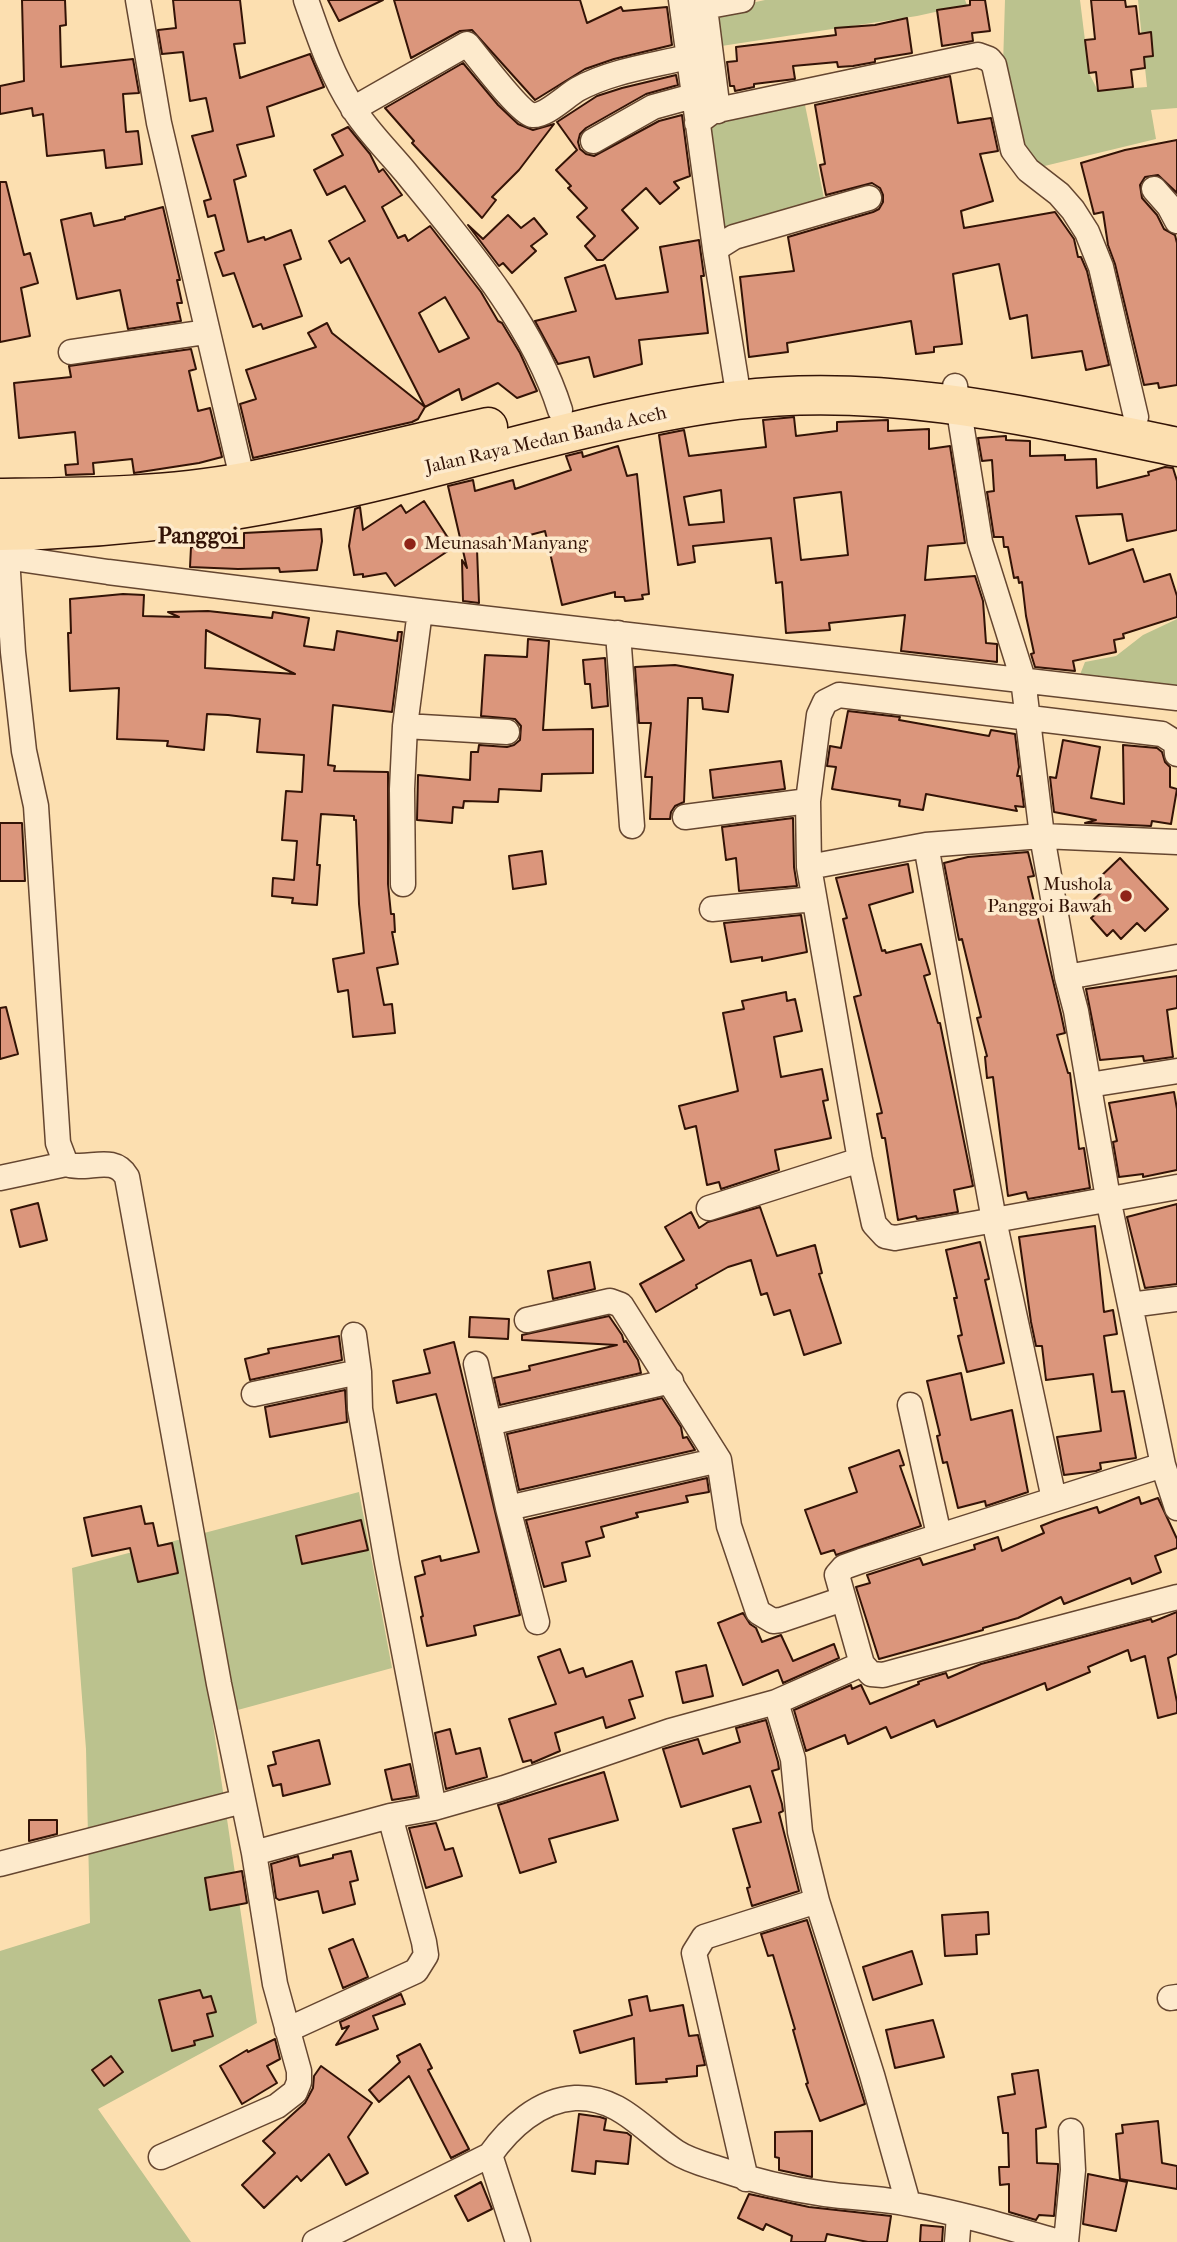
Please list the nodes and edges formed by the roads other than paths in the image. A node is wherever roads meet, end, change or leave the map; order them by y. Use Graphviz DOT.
graph roads {
  1 [pos="138,0"];
  2 [pos="306,0"];
  3 [pos="742,0"];
  4 [pos="696,2"];
  5 [pos="687,57"];
  6 [pos="353,109"];
  7 [pos="705,112"];
  8 [pos="593,141"];
  9 [pos="1154,189"];
  10 [pos="869,198"];
  11 [pos="1177,221"];
  12 [pos="724,243"];
  13 [pos="206,332"];
  14 [pos="71,352"];
  15 [pos="736,380"];
  16 [pos="956,395"];
  17 [pos="627,406"];
  18 [pos="560,410"];
  19 [pos="1136,417"];
  20 [pos="1177,423"];
  21 [pos="1177,447"];
  22 [pos="409,459"];
  23 [pos="0,496"];
  24 [pos="243,496"];
  25 [pos="2,548"];
  26 [pos="420,611"];
  27 [pos="618,633"];
  28 [pos="1023,679"];
  29 [pos="1177,698"];
  30 [pos="1029,716"];
  31 [pos="405,726"];
  32 [pos="507,732"];
  33 [pos="1177,754"];
  34 [pos="808,802"];
  35 [pos="685,817"];
  36 [pos="632,826"];
  37 [pos="1042,836"];
  38 [pos="1177,842"];
  39 [pos="926,845"];
  40 [pos="809,867"];
  41 [pos="403,884"];
  42 [pos="814,899"];
  43 [pos="712,909"];
  44 [pos="1177,957"];
  45 [pos="1067,978"];
  46 [pos="1177,1072"];
  47 [pos="1089,1085"];
  48 [pos="860,1160"];
  49 [pos="66,1164"];
  50 [pos="0,1178"];
  51 [pos="1177,1187"];
  52 [pos="1108,1198"];
  53 [pos="709,1208"];
  54 [pos="994,1220"];
  55 [pos="1177,1299"];
  56 [pos="1130,1305"];
  57 [pos="527,1320"];
  58 [pos="354,1335"];
  59 [pos="476,1364"];
  60 [pos="359,1372"];
  61 [pos="671,1381"];
  62 [pos="254,1394"];
  63 [pos="911,1405"];
  64 [pos="489,1423"];
  65 [pos="719,1460"];
  66 [pos="1163,1465"];
  67 [pos="1054,1499"];
  68 [pos="508,1508"];
  69 [pos="1177,1508"];
  70 [pos="939,1535"];
  71 [pos="1177,1597"];
  72 [pos="843,1598"];
  73 [pos="537,1622"];
  74 [pos="862,1664"];
  75 [pos="776,1702"];
  76 [pos="243,1801"];
  77 [pos="434,1808"];
  78 [pos="390,1816"];
  79 [pos="254,1853"];
  80 [pos="0,1864"];
  81 [pos="817,1900"];
  82 [pos="287,2030"];
  83 [pos="1071,2131"];
  84 [pos="489,2155"];
  85 [pos="161,2157"];
  86 [pos="747,2179"];
  87 [pos="908,2203"];
  88 [pos="959,2216"];
  89 [pos="314,2242"];
  90 [pos="518,2242"];
  91 [pos="957,2242"];
  92 [pos="1059,2242"];
  93 [pos="1066,2242"];
  1 -- 13 [label="street"];
  2 -- 6 [label="street"];
  3 -- 4 [label="street"];
  4 -- 5 [label="street"];
  4 -- 7 [label="street"];
  5 -- 6 [label="street"];
  5 -- 7 [label="street"];
  6 -- 18 [label="street"];
  7 -- 8 [label="street"];
  7 -- 12 [label="street"];
  7 -- 19 [label="street"];
  9 -- 11 [label="street"];
  10 -- 12 [label="street"];
  12 -- 15 [label="street"];
  13 -- 14 [label="street"];
  13 -- 24 [label="street"];
  15 -- 16 [label="highway, Jalan Raya Medan Banda Aceh"];
  15 -- 17 [label="highway, Jalan Raya Medan Banda Aceh"];
  16 -- 17 [label="highway, Jalan Raya Medan Banda Aceh"];
  16 -- 19 [label="highway, Jalan Raya Medan Banda Aceh"];
  16 -- 21 [label="highway, Jalan Raya Medan Banda Aceh"];
  16 -- 28 [label="street"];
  17 -- 18 [label="highway, Jalan Raya Medan Banda Aceh"];
  17 -- 22 [label="highway, Jalan Raya Medan Banda Aceh"];
  18 -- 22 [label="highway, Jalan Raya Medan Banda Aceh"];
  19 -- 20 [label="highway, Jalan Raya Medan Banda Aceh"];
  22 -- 24 [label="highway, Jalan Raya Medan Banda Aceh"];
  23 -- 24 [label="highway, Jalan Raya Medan Banda Aceh"];
  24 -- 25 [label="highway, Jalan Raya Medan Banda Aceh"];
  25 -- 26 [label="street"];
  25 -- 49 [label="street"];
  26 -- 27 [label="street"];
  26 -- 31 [label="street"];
  27 -- 28 [label="street"];
  27 -- 36 [label="street"];
  28 -- 29 [label="street"];
  28 -- 30 [label="street"];
  30 -- 33 [label="street"];
  30 -- 34 [label="street"];
  30 -- 37 [label="street"];
  31 -- 32 [label="street"];
  31 -- 41 [label="street"];
  34 -- 35 [label="street"];
  34 -- 40 [label="street"];
  37 -- 38 [label="street"];
  37 -- 39 [label="street"];
  37 -- 45 [label="street"];
  39 -- 40 [label="street"];
  39 -- 54 [label="street"];
  40 -- 42 [label="street"];
  42 -- 43 [label="street"];
  42 -- 48 [label="street"];
  44 -- 45 [label="street"];
  45 -- 47 [label="street"];
  46 -- 47 [label="street"];
  47 -- 52 [label="street"];
  48 -- 53 [label="street"];
  48 -- 54 [label="street"];
  49 -- 50 [label="street"];
  49 -- 76 [label="street"];
  51 -- 52 [label="street"];
  52 -- 54 [label="street"];
  52 -- 56 [label="street"];
  54 -- 67 [label="street"];
  55 -- 56 [label="street"];
  56 -- 66 [label="street"];
  57 -- 61 [label="street"];
  58 -- 60 [label="street"];
  59 -- 64 [label="street"];
  60 -- 62 [label="street"];
  60 -- 77 [label="street"];
  61 -- 64 [label="street"];
  61 -- 65 [label="street"];
  63 -- 70 [label="street"];
  64 -- 68 [label="street"];
  65 -- 68 [label="street"];
  65 -- 72 [label="street"];
  66 -- 67 [label="street"];
  66 -- 69 [label="street"];
  67 -- 70 [label="street"];
  68 -- 73 [label="street"];
  70 -- 72 [label="street"];
  71 -- 74 [label="street"];
  72 -- 74 [label="street"];
  74 -- 75 [label="street"];
  75 -- 77 [label="street"];
  75 -- 81 [label="street"];
  76 -- 79 [label="street"];
  76 -- 80 [label="street"];
  77 -- 78 [label="street"];
  78 -- 79 [label="street"];
  78 -- 82 [label="street"];
  79 -- 82 [label="street"];
  81 -- 86 [label="street"];
  81 -- 87 [label="street"];
  82 -- 85 [label="street"];
  83 -- 93 [label="street"];
  84 -- 86 [label="street"];
  84 -- 89 [label="street"];
  84 -- 90 [label="street"];
  86 -- 87 [label="street"];
  87 -- 88 [label="street"];
  88 -- 91 [label="street"];
  88 -- 92 [label="street"];
}
